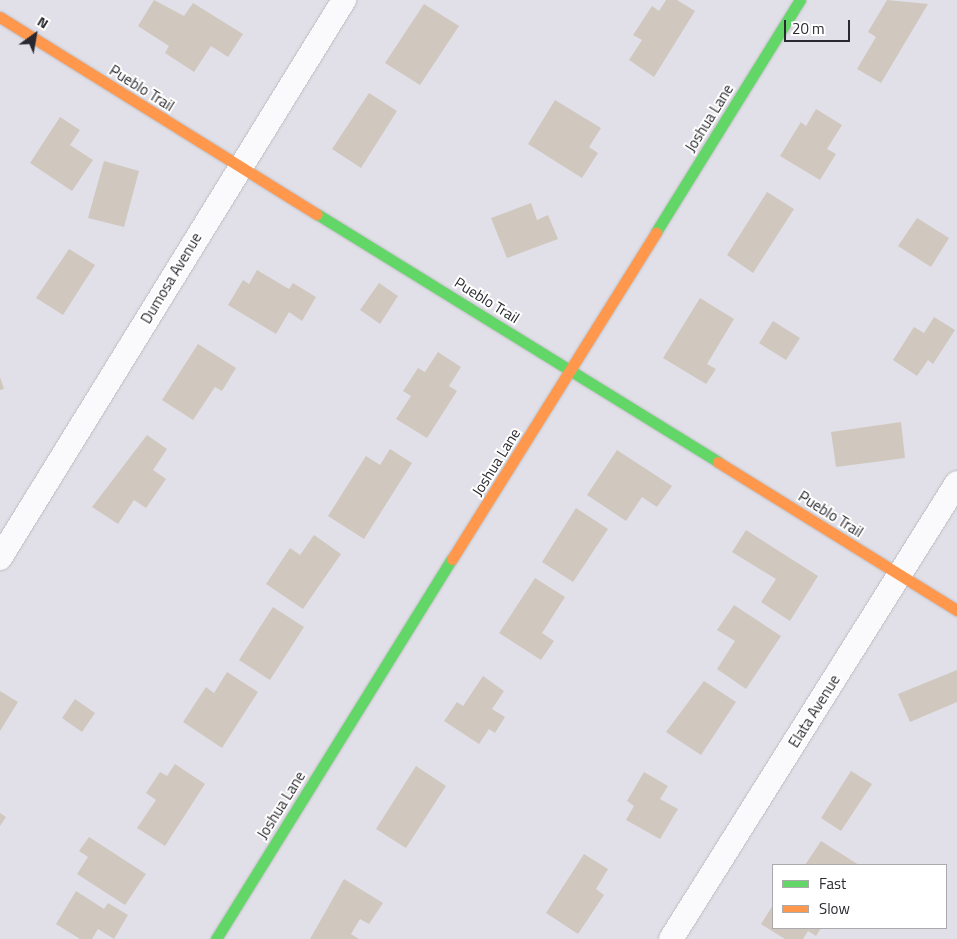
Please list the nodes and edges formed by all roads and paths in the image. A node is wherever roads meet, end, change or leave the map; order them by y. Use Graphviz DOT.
graph roads {
  1 [pos="344,0"];
  2 [pos="800,0"];
  3 [pos="0,16"];
  4 [pos="240,166"];
  5 [pos="571,370"];
  6 [pos="957,483"];
  7 [pos="0,558"];
  8 [pos="900,574"];
  9 [pos="957,610"];
  10 [pos="216,939"];
  11 [pos="671,939"];
  1 -- 4 [label="street, Dumosa Avenue"];
  2 -- 5 [label="street, Joshua Lane"];
  3 -- 4 [label="street, Pueblo Trail"];
  4 -- 5 [label="street, Pueblo Trail"];
  4 -- 7 [label="street, Dumosa Avenue"];
  5 -- 8 [label="street, Pueblo Trail"];
  5 -- 10 [label="street, Joshua Lane"];
  6 -- 8 [label="street, Elata Avenue"];
  8 -- 9 [label="street, Pueblo Trail"];
  8 -- 11 [label="street, Elata Avenue"];
}
